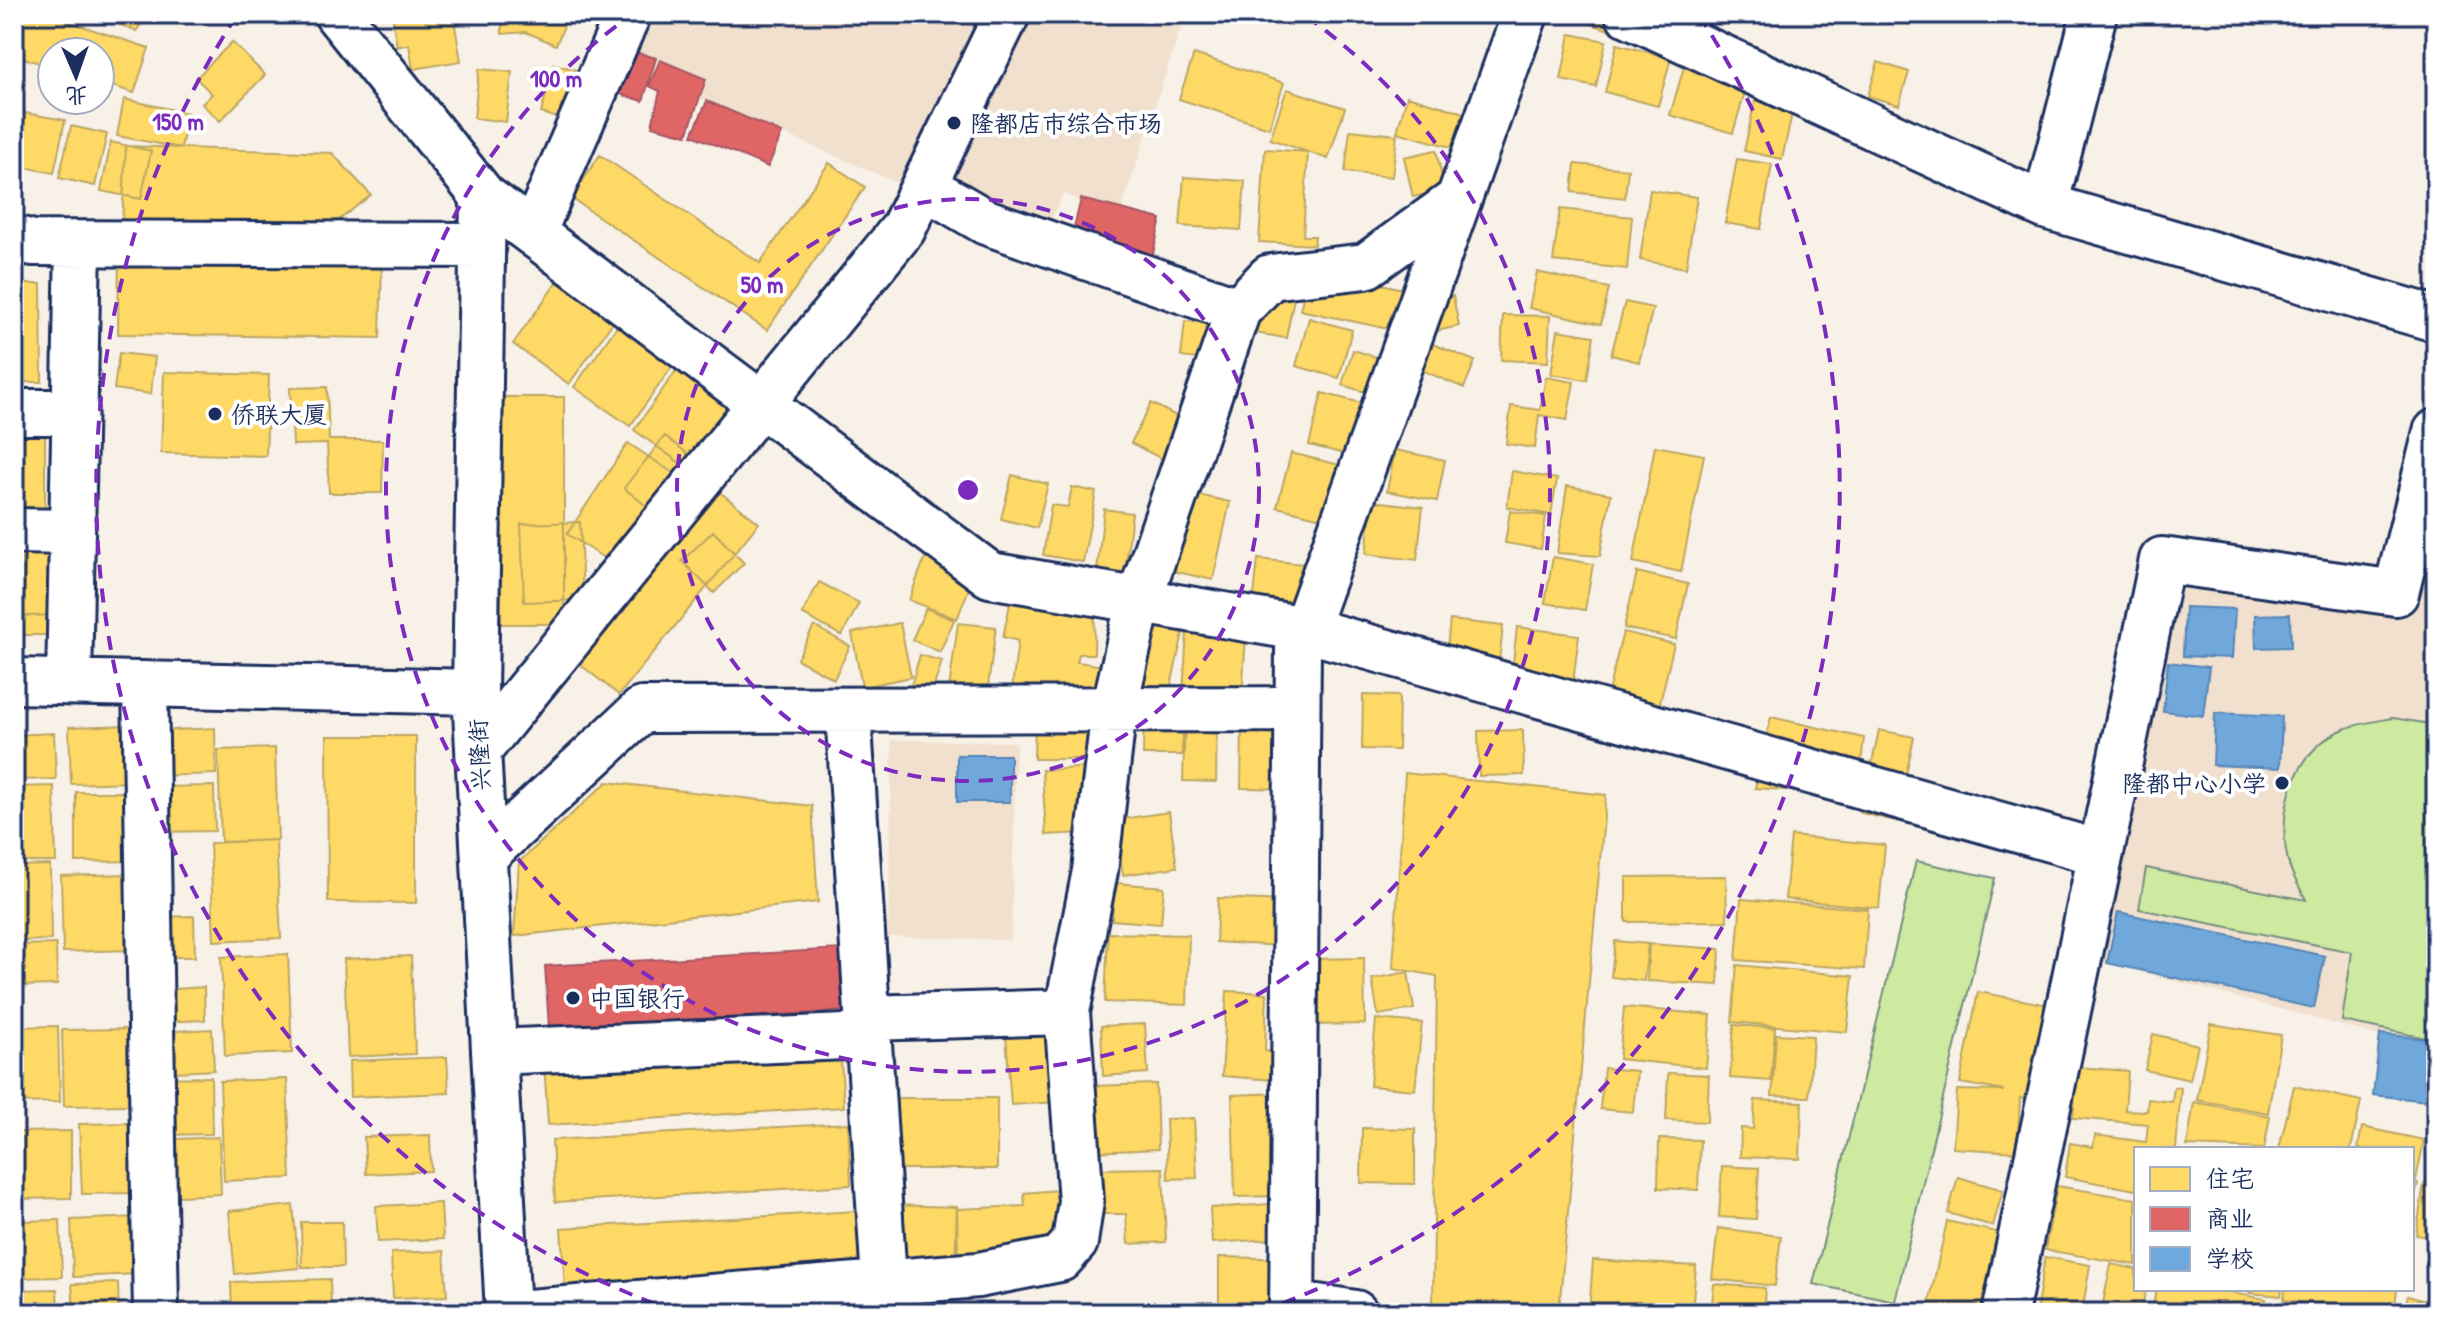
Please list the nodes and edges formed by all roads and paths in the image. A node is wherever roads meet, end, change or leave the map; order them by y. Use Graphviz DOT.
graph roads {
  1 [pos="337,14"];
  2 [pos="628,14"];
  3 [pos="1007,14"];
  4 [pos="1525,14"];
  5 [pos="1628,14"];
  6 [pos="2094,14"];
  7 [pos="924,186"];
  8 [pos="483,196"];
  9 [pos="1459,199"];
  10 [pos="2045,206"];
  11 [pos="533,233"];
  12 [pos="14,238"];
  13 [pos="78,244"];
  14 [pos="482,245"];
  15 [pos="1238,310"];
  16 [pos="2434,317"];
  17 [pos="761,404"];
  18 [pos="14,412"];
  19 [pos="73,412"];
  20 [pos="2436,432"];
  21 [pos="14,531"];
  22 [pos="71,532"];
  23 [pos="1139,600"];
  24 [pos="1305,629"];
  25 [pos="14,681"];
  26 [pos="69,682"];
  27 [pos="145,684"];
  28 [pos="475,692"];
  29 [pos="1114,709"];
  30 [pos="1297,709"];
  31 [pos="848,710"];
  32 [pos="479,750"];
  33 [pos="2100,853"];
  34 [pos="484,856"];
  35 [pos="1067,1012"];
  36 [pos="868,1027"];
  37 [pos="494,1052"];
  38 [pos="885,1297"];
  39 [pos="1292,1308"];
  40 [pos="156,1313"];
  41 [pos="508,1313"];
  42 [pos="517,1313"];
  43 [pos="1355,1313"];
  44 [pos="2005,1313"];
  1 -- 8 [label="street"];
  2 -- 11 [label="street"];
  3 -- 7 [label="street"];
  4 -- 9 [label="street"];
  5 -- 10 [label="street"];
  6 -- 10 [label="street"];
  7 -- 15 [label="street"];
  7 -- 17 [label="street"];
  8 -- 11 [label="street"];
  8 -- 14 [label="street, 兴隆街"];
  9 -- 15 [label="street"];
  9 -- 24 [label="street"];
  10 -- 16 [label="street"];
  11 -- 17 [label="street"];
  12 -- 13 [label="street"];
  13 -- 14 [label="street"];
  13 -- 19 [label="street"];
  14 -- 28 [label="street, 兴隆街"];
  15 -- 23 [label="street"];
  17 -- 23 [label="street"];
  17 -- 32 [label="street"];
  18 -- 19 [label="street"];
  19 -- 22 [label="street"];
  20 -- 33 [label="street"];
  21 -- 22 [label="street"];
  22 -- 26 [label="street"];
  23 -- 24 [label="street"];
  23 -- 29 [label="street"];
  24 -- 30 [label="street"];
  24 -- 33 [label="street"];
  25 -- 26 [label="street"];
  26 -- 27 [label="street"];
  27 -- 28 [label="street"];
  27 -- 40 [label="street"];
  28 -- 32 [label="street, 兴隆街"];
  29 -- 30 [label="street"];
  29 -- 31 [label="street"];
  29 -- 35 [label="street"];
  30 -- 39 [label="street"];
  31 -- 34 [label="street"];
  31 -- 36 [label="street"];
  32 -- 34 [label="street, 兴隆街"];
  33 -- 44 [label="street"];
  34 -- 37 [label="street, 兴隆街"];
  35 -- 36 [label="street"];
  35 -- 38 [label="street"];
  36 -- 37 [label="street"];
  36 -- 38 [label="street"];
  37 -- 41 [label="street, 兴隆街"];
  38 -- 42 [label="street"];
  39 -- 43 [label="street"];
}
